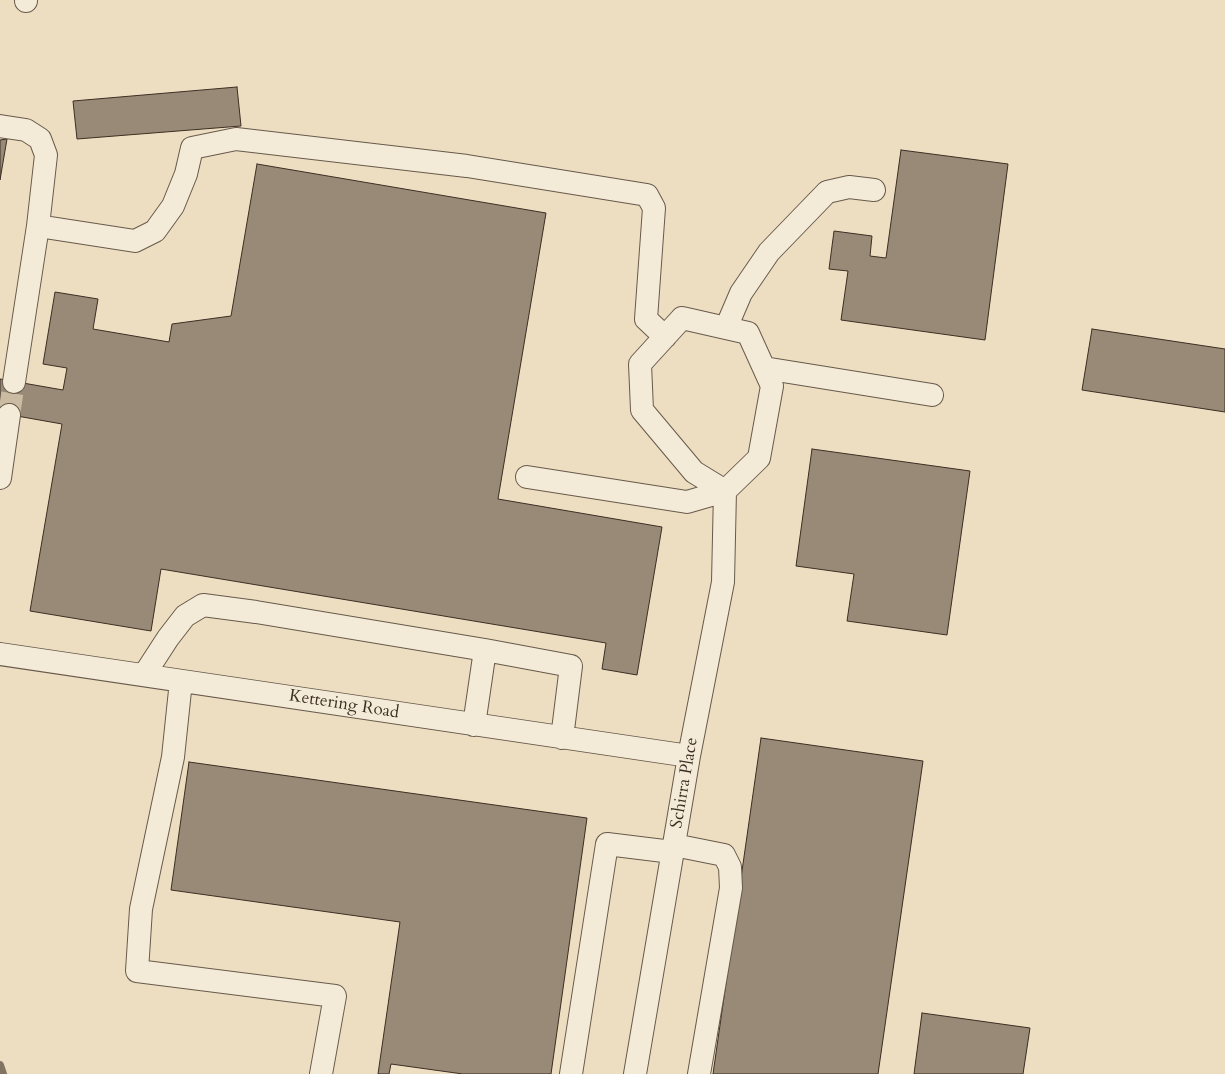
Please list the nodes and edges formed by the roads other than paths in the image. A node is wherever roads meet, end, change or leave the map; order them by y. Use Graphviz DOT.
graph roads {
  1 [pos="0,126"];
  2 [pos="874,190"];
  3 [pos="38,226"];
  4 [pos="726,328"];
  5 [pos="665,337"];
  6 [pos="764,368"];
  7 [pos="14,382"];
  8 [pos="932,395"];
  9 [pos="9,415"];
  10 [pos="527,477"];
  11 [pos="0,478"];
  12 [pos="725,491"];
  13 [pos="485,650"];
  14 [pos="0,654"];
  15 [pos="144,675"];
  16 [pos="181,680"];
  17 [pos="474,724"];
  18 [pos="562,738"];
  19 [pos="689,756"];
  20 [pos="673,849"];
  21 [pos="321,1074"];
  22 [pos="570,1074"];
  23 [pos="635,1074"];
  24 [pos="699,1074"];
  1 -- 3 [label="street"];
  2 -- 4 [label="street"];
  3 -- 5 [label="street"];
  3 -- 7 [label="street"];
  4 -- 5 [label="street"];
  4 -- 6 [label="street"];
  5 -- 12 [label="street"];
  6 -- 8 [label="street"];
  6 -- 12 [label="street"];
  9 -- 11 [label="street"];
  10 -- 12 [label="street"];
  12 -- 19 [label="street, Schirra Place"];
  13 -- 15 [label="street"];
  13 -- 17 [label="street"];
  13 -- 18 [label="street"];
  14 -- 15 [label="street, Kettering Road"];
  15 -- 16 [label="street, Kettering Road"];
  16 -- 17 [label="street, Kettering Road"];
  16 -- 21 [label="street"];
  17 -- 18 [label="street, Kettering Road"];
  18 -- 19 [label="street, Kettering Road"];
  19 -- 20 [label="street, Schirra Place"];
  20 -- 22 [label="street"];
  20 -- 23 [label="street, Schirra Place"];
  20 -- 24 [label="street"];
}
